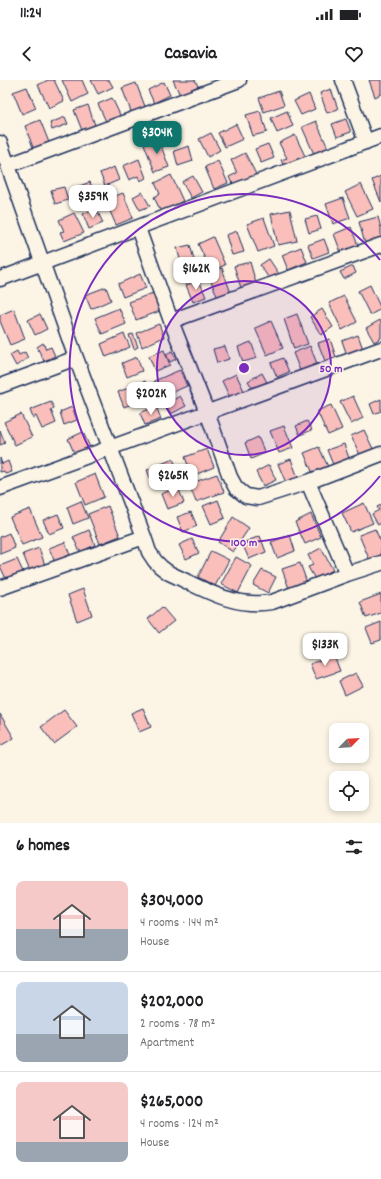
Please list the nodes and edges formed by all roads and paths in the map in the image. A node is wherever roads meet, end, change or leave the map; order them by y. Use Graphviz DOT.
graph roads {
  1 [pos="239,80"];
  2 [pos="343,80"];
  3 [pos="381,136"];
  4 [pos="366,142"];
  5 [pos="0,143"];
  6 [pos="8,165"];
  7 [pos="138,228"];
  8 [pos="381,245"];
  9 [pos="44,263"];
  10 [pos="0,279"];
  11 [pos="171,321"];
  12 [pos="381,349"];
  13 [pos="76,358"];
  14 [pos="0,386"];
  15 [pos="207,412"];
  16 [pos="110,448"];
  17 [pos="381,454"];
  18 [pos="308,482"];
  19 [pos="0,488"];
  20 [pos="144,537"];
  21 [pos="381,563"];
  22 [pos="347,574"];
  23 [pos="0,588"];
  1 -- 6 [label="street"];
  2 -- 4 [label="street"];
  3 -- 4 [label="street"];
  4 -- 7 [label="street"];
  5 -- 6 [label="street"];
  6 -- 9 [label="street"];
  7 -- 9 [label="street"];
  7 -- 11 [label="street"];
  8 -- 11 [label="street"];
  9 -- 10 [label="street"];
  9 -- 13 [label="street"];
  11 -- 15 [label="street"];
  12 -- 15 [label="street"];
  13 -- 14 [label="street"];
  13 -- 16 [label="street"];
  15 -- 16 [label="street"];
  15 -- 18 [label="street"];
  16 -- 19 [label="street"];
  16 -- 20 [label="street"];
  17 -- 18 [label="street"];
  18 -- 22 [label="street"];
  20 -- 22 [label="street"];
  20 -- 23 [label="street"];
  21 -- 22 [label="street"];
}
